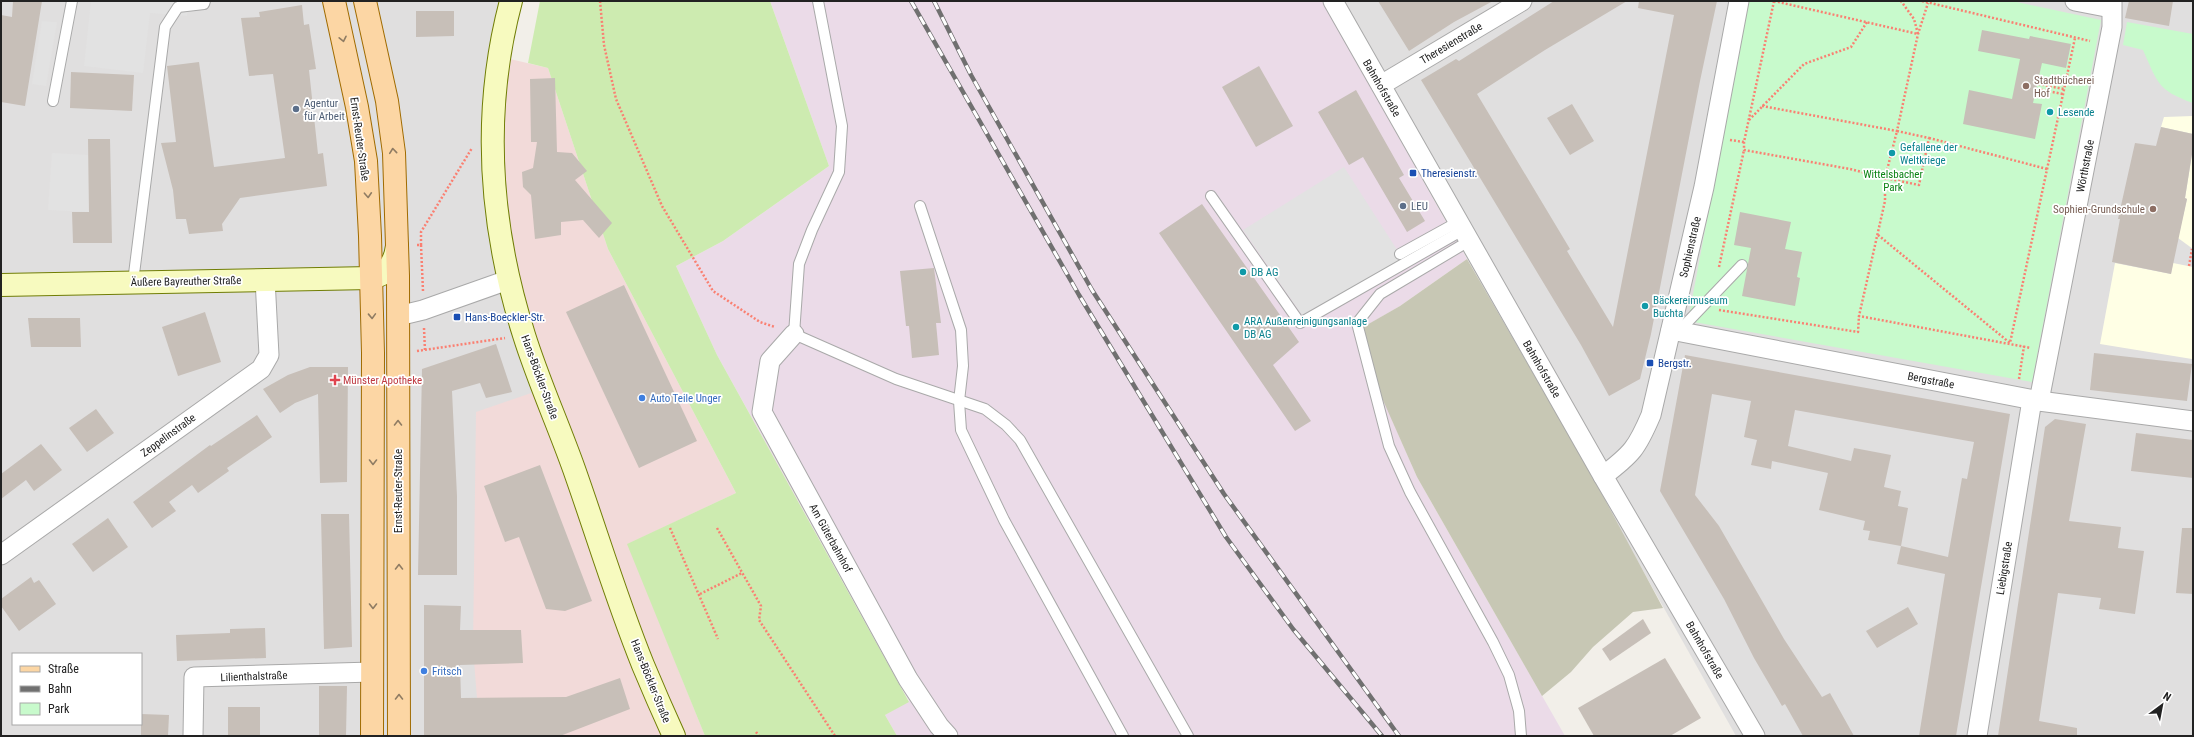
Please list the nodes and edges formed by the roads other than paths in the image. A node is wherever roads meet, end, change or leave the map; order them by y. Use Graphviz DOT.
graph roads {
  1 [pos="72,1"];
  2 [pos="205,1"];
  3 [pos="334,1"];
  4 [pos="365,1"];
  5 [pos="511,1"];
  6 [pos="818,1"];
  7 [pos="1333,1"];
  8 [pos="1522,1"];
  9 [pos="1739,1"];
  10 [pos="2075,1"];
  11 [pos="2111,4"];
  12 [pos="1380,86"];
  13 [pos="53,101"];
  14 [pos="1211,196"];
  15 [pos="920,206"];
  16 [pos="1464,231"];
  17 [pos="397,246"];
  18 [pos="1400,254"];
  19 [pos="1742,265"];
  20 [pos="371,278"];
  21 [pos="265,279"];
  22 [pos="508,280"];
  23 [pos="133,282"];
  24 [pos="1,285"];
  25 [pos="398,316"];
  26 [pos="1675,330"];
  27 [pos="794,334"];
  28 [pos="2029,399"];
  29 [pos="959,401"];
  30 [pos="2193,421"];
  31 [pos="1603,476"];
  32 [pos="1,555"];
  33 [pos="373,672"];
  34 [pos="193,736"];
  35 [pos="372,736"];
  36 [pos="399,736"];
  37 [pos="674,736"];
  38 [pos="948,736"];
  39 [pos="1123,736"];
  40 [pos="1188,736"];
  41 [pos="1521,736"];
  42 [pos="1755,736"];
  43 [pos="1977,736"];
  1 -- 13 [label="lane"];
  2 -- 23 [label="lane"];
  3 -- 20 [label="main road, Ernst-Reuter-Straße, one-way"];
  17 -- 4 [label="main road, Ernst-Reuter-Straße, one-way"];
  5 -- 22 [label="main road, Hans-Böckler-Straße"];
  6 -- 27 [label="lane"];
  7 -- 12 [label="street, Bahnhofstraße"];
  8 -- 12 [label="street, Theresienstraße"];
  9 -- 26 [label="street, Sophienstraße"];
  10 -- 11 [label="street"];
  11 -- 28 [label="street, Wörthstraße"];
  12 -- 16 [label="street, Bahnhofstraße"];
  14 -- 16 [label="lane"];
  15 -- 29 [label="lane"];
  16 -- 18 [label="lane"];
  16 -- 31 [label="street, Bahnhofstraße"];
  16 -- 41 [label="lane"];
  17 -- 20 [label="main road, Ernst-Reuter-Straße"];
  17 -- 25 [label="main road, Ernst-Reuter-Straße"];
  19 -- 26 [label="lane"];
  20 -- 21 [label="main road, Äußere Bayreuther Straße"];
  20 -- 33 [label="main road, Ernst-Reuter-Straße, one-way"];
  21 -- 23 [label="main road, Äußere Bayreuther Straße"];
  21 -- 32 [label="street, Zeppelinstraße"];
  22 -- 25 [label="street"];
  22 -- 37 [label="main road, Hans-Böckler-Straße"];
  23 -- 24 [label="main road, Äußere Bayreuther Straße"];
  36 -- 25 [label="main road, Ernst-Reuter-Straße, one-way"];
  26 -- 28 [label="street, Bergstraße"];
  26 -- 31 [label="street, Sophienstraße"];
  27 -- 29 [label="lane"];
  27 -- 38 [label="street, Am Güterbahnhof"];
  28 -- 30 [label="street, Bergstraße"];
  28 -- 43 [label="street, Liebigstraße"];
  29 -- 39 [label="lane"];
  29 -- 40 [label="lane"];
  31 -- 42 [label="street, Bahnhofstraße"];
  33 -- 34 [label="street, Lilienthalstraße"];
  33 -- 35 [label="main road, Ernst-Reuter-Straße"];
}
